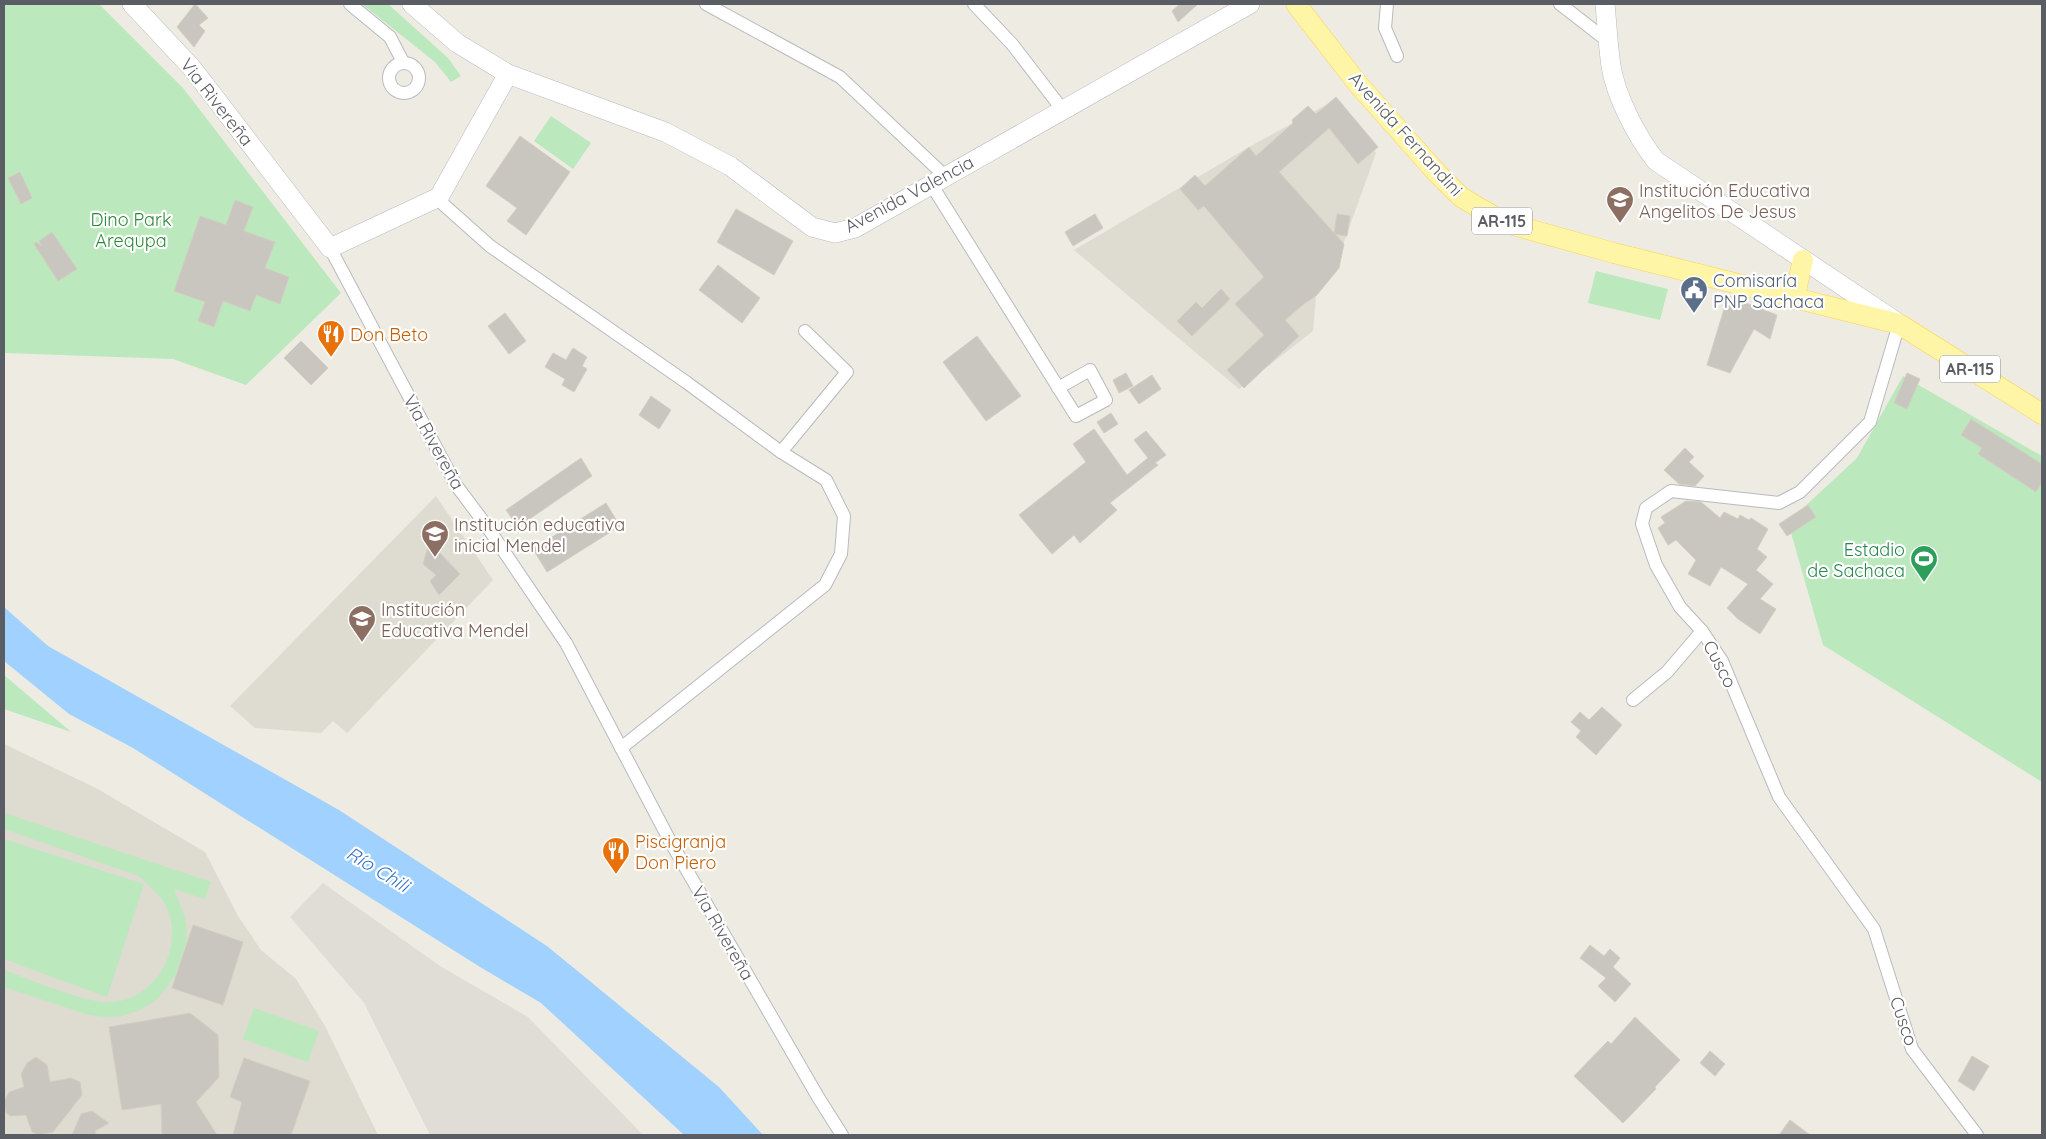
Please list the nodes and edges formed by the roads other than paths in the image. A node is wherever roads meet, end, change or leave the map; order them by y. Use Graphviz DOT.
graph roads {
  1 [pos="132,4"];
  2 [pos="350,4"];
  3 [pos="412,4"];
  4 [pos="706,4"];
  5 [pos="974,4"];
  6 [pos="1250,4"];
  7 [pos="1296,4"];
  8 [pos="1387,4"];
  9 [pos="1560,4"];
  10 [pos="1605,4"];
  11 [pos="1609,42"];
  12 [pos="1397,56"];
  13 [pos="403,62"];
  14 [pos="508,74"];
  15 [pos="1062,109"];
  16 [pos="938,180"];
  17 [pos="440,197"];
  18 [pos="330,248"];
  19 [pos="1803,260"];
  20 [pos="1794,299"];
  21 [pos="1899,324"];
  22 [pos="806,331"];
  23 [pos="1058,388"];
  24 [pos="2042,414"];
  25 [pos="781,452"];
  26 [pos="1702,630"];
  27 [pos="1633,700"];
  28 [pos="621,748"];
  29 [pos="842,1135"];
  30 [pos="1977,1135"];
  1 -- 18 [label="street, Via Rivereña"];
  2 -- 13 [label="street"];
  3 -- 14 [label="street, Avenida Valencia"];
  4 -- 16 [label="street"];
  5 -- 15 [label="street"];
  6 -- 15 [label="street, Avenida Valencia"];
  7 -- 20 [label="main road, Avenida Fernandini / AR-115"];
  8 -- 12 [label="street"];
  9 -- 11 [label="street"];
  10 -- 11 [label="street"];
  11 -- 19 [label="street"];
  14 -- 16 [label="street, Avenida Valencia"];
  14 -- 17 [label="street"];
  15 -- 16 [label="street, Avenida Valencia"];
  16 -- 23 [label="street"];
  17 -- 18 [label="street"];
  17 -- 25 [label="street"];
  18 -- 28 [label="street, Via Rivereña"];
  19 -- 20 [label="main road"];
  19 -- 21 [label="street"];
  20 -- 21 [label="main road, Avenida Fernandini / AR-115"];
  21 -- 24 [label="main road, Avenida Fernandini / AR-115"];
  21 -- 26 [label="street, Cusco"];
  22 -- 25 [label="street"];
  25 -- 28 [label="street"];
  26 -- 27 [label="street"];
  26 -- 30 [label="street, Cusco"];
  28 -- 29 [label="street, Via Rivereña"];
}
